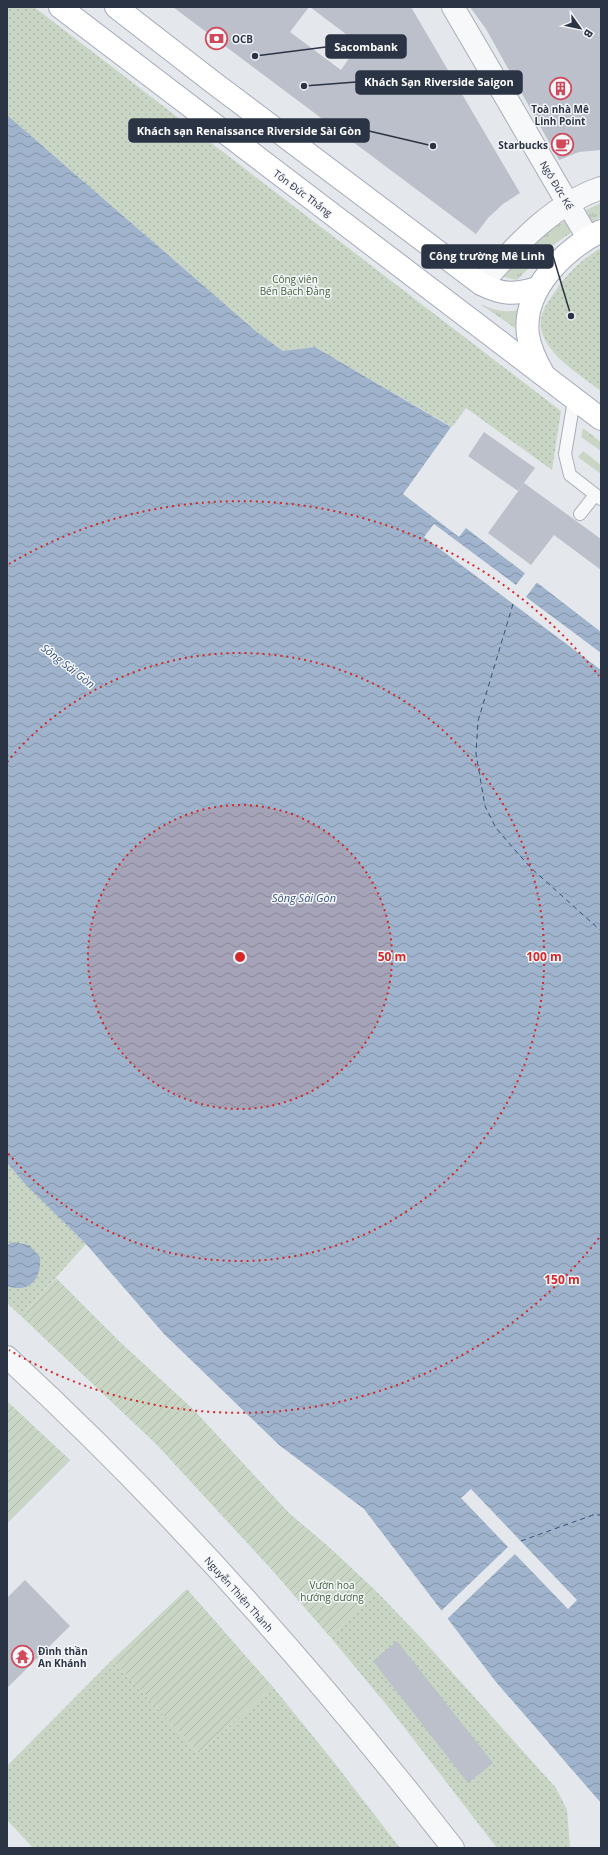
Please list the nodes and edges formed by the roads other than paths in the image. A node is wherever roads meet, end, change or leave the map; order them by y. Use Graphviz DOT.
graph roads {
  1 [pos="60,7"];
  2 [pos="116,7"];
  3 [pos="453,7"];
  4 [pos="601,188"];
  5 [pos="568,203"];
  6 [pos="595,235"];
  7 [pos="482,284"];
  8 [pos="538,288"];
  9 [pos="546,378"];
  10 [pos="574,400"];
  11 [pos="601,420"];
  12 [pos="598,497"];
  13 [pos="580,514"];
  14 [pos="7,1357"];
  15 [pos="453,1848"];
  1 -- 9 [label="main road, Tôn Ðức Thắng"];
  2 -- 7 [label="main road"];
  3 -- 5 [label="street, Ngô Ðức Kế"];
  4 -- 5 [label="street"];
  5 -- 6 [label="street, Ngô Ðức Kế"];
  5 -- 7 [label="street"];
  6 -- 8 [label="main road"];
  7 -- 8 [label="main road"];
  8 -- 9 [label="main road"];
  9 -- 10 [label="main road, Tôn Ðức Thắng"];
  10 -- 11 [label="main road, Tôn Ðức Thắng"];
  10 -- 12 [label="lane"];
  12 -- 13 [label="lane"];
  14 -- 15 [label="street, Nguyễn Thiện Thành"];
}
